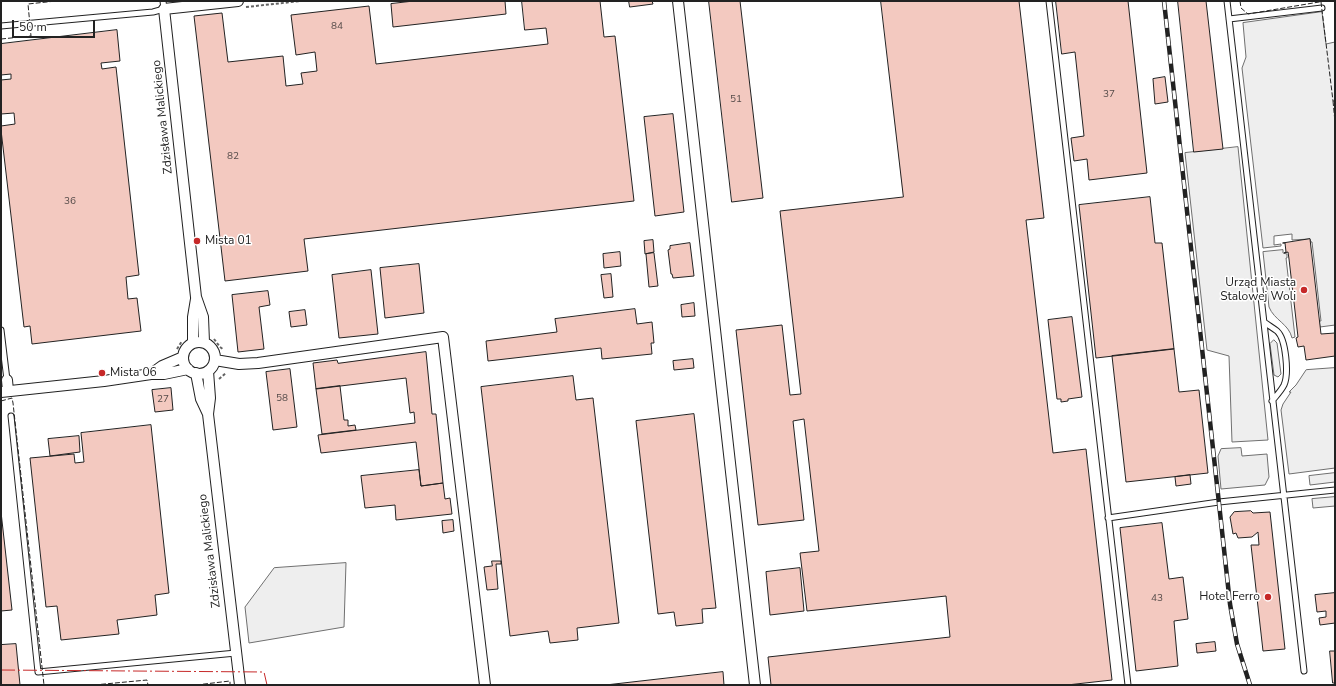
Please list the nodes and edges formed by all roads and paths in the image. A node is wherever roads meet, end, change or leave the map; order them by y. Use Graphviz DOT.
graph roads {
  1 [pos="238,1"];
  2 [pos="678,1"];
  3 [pos="1048,1"];
  4 [pos="1227,1"];
  5 [pos="164,5"];
  6 [pos="1322,8"];
  7 [pos="1229,19"];
  8 [pos="1,26"];
  9 [pos="196,297"];
  10 [pos="1264,322"];
  11 [pos="1,330"];
  12 [pos="204,342"];
  13 [pos="193,343"];
  14 [pos="183,357"];
  15 [pos="215,360"];
  16 [pos="192,371"];
  17 [pos="208,371"];
  18 [pos="151,374"];
  19 [pos="7,380"];
  20 [pos="5,392"];
  21 [pos="1272,401"];
  22 [pos="208,414"];
  23 [pos="11,416"];
  24 [pos="1335,490"];
  25 [pos="1283,495"];
  26 [pos="1108,518"];
  27 [pos="236,653"];
  28 [pos="1304,671"];
  29 [pos="240,685"];
  30 [pos="485,685"];
  31 [pos="756,685"];
  32 [pos="1128,685"];
  1 -- 5 [label="street"];
  2 -- 31 [label="street"];
  3 -- 26 [label="lane"];
  4 -- 7 [label="lane"];
  5 -- 8 [label="lane"];
  5 -- 9 [label="street, Zdzisława Malickiego"];
  6 -- 7 [label="lane"];
  7 -- 10 [label="lane"];
  9 -- 12 [label="street, Zdzisława Malickiego"];
  9 -- 13 [label="street, Zdzisława Malickiego"];
  10 -- 21 [label="lane"];
  10 -- 21 [label="lane"];
  11 -- 19 [label="lane"];
  12 -- 13 [label="street"];
  12 -- 15 [label="street"];
  13 -- 14 [label="street"];
  14 -- 16 [label="street"];
  14 -- 18 [label="street"];
  15 -- 17 [label="street"];
  15 -- 30 [label="street"];
  16 -- 17 [label="street"];
  16 -- 18 [label="street"];
  16 -- 22 [label="street, Zdzisława Malickiego"];
  17 -- 22 [label="street, Zdzisława Malickiego"];
  18 -- 20 [label="street"];
  19 -- 20 [label="street"];
  21 -- 25 [label="lane"];
  22 -- 27 [label="street, Zdzisława Malickiego"];
  23 -- 27 [label="lane"];
  24 -- 25 [label="lane"];
  25 -- 26 [label="lane"];
  25 -- 28 [label="lane"];
  26 -- 32 [label="lane"];
  27 -- 29 [label="street, Zdzisława Malickiego"];
}
